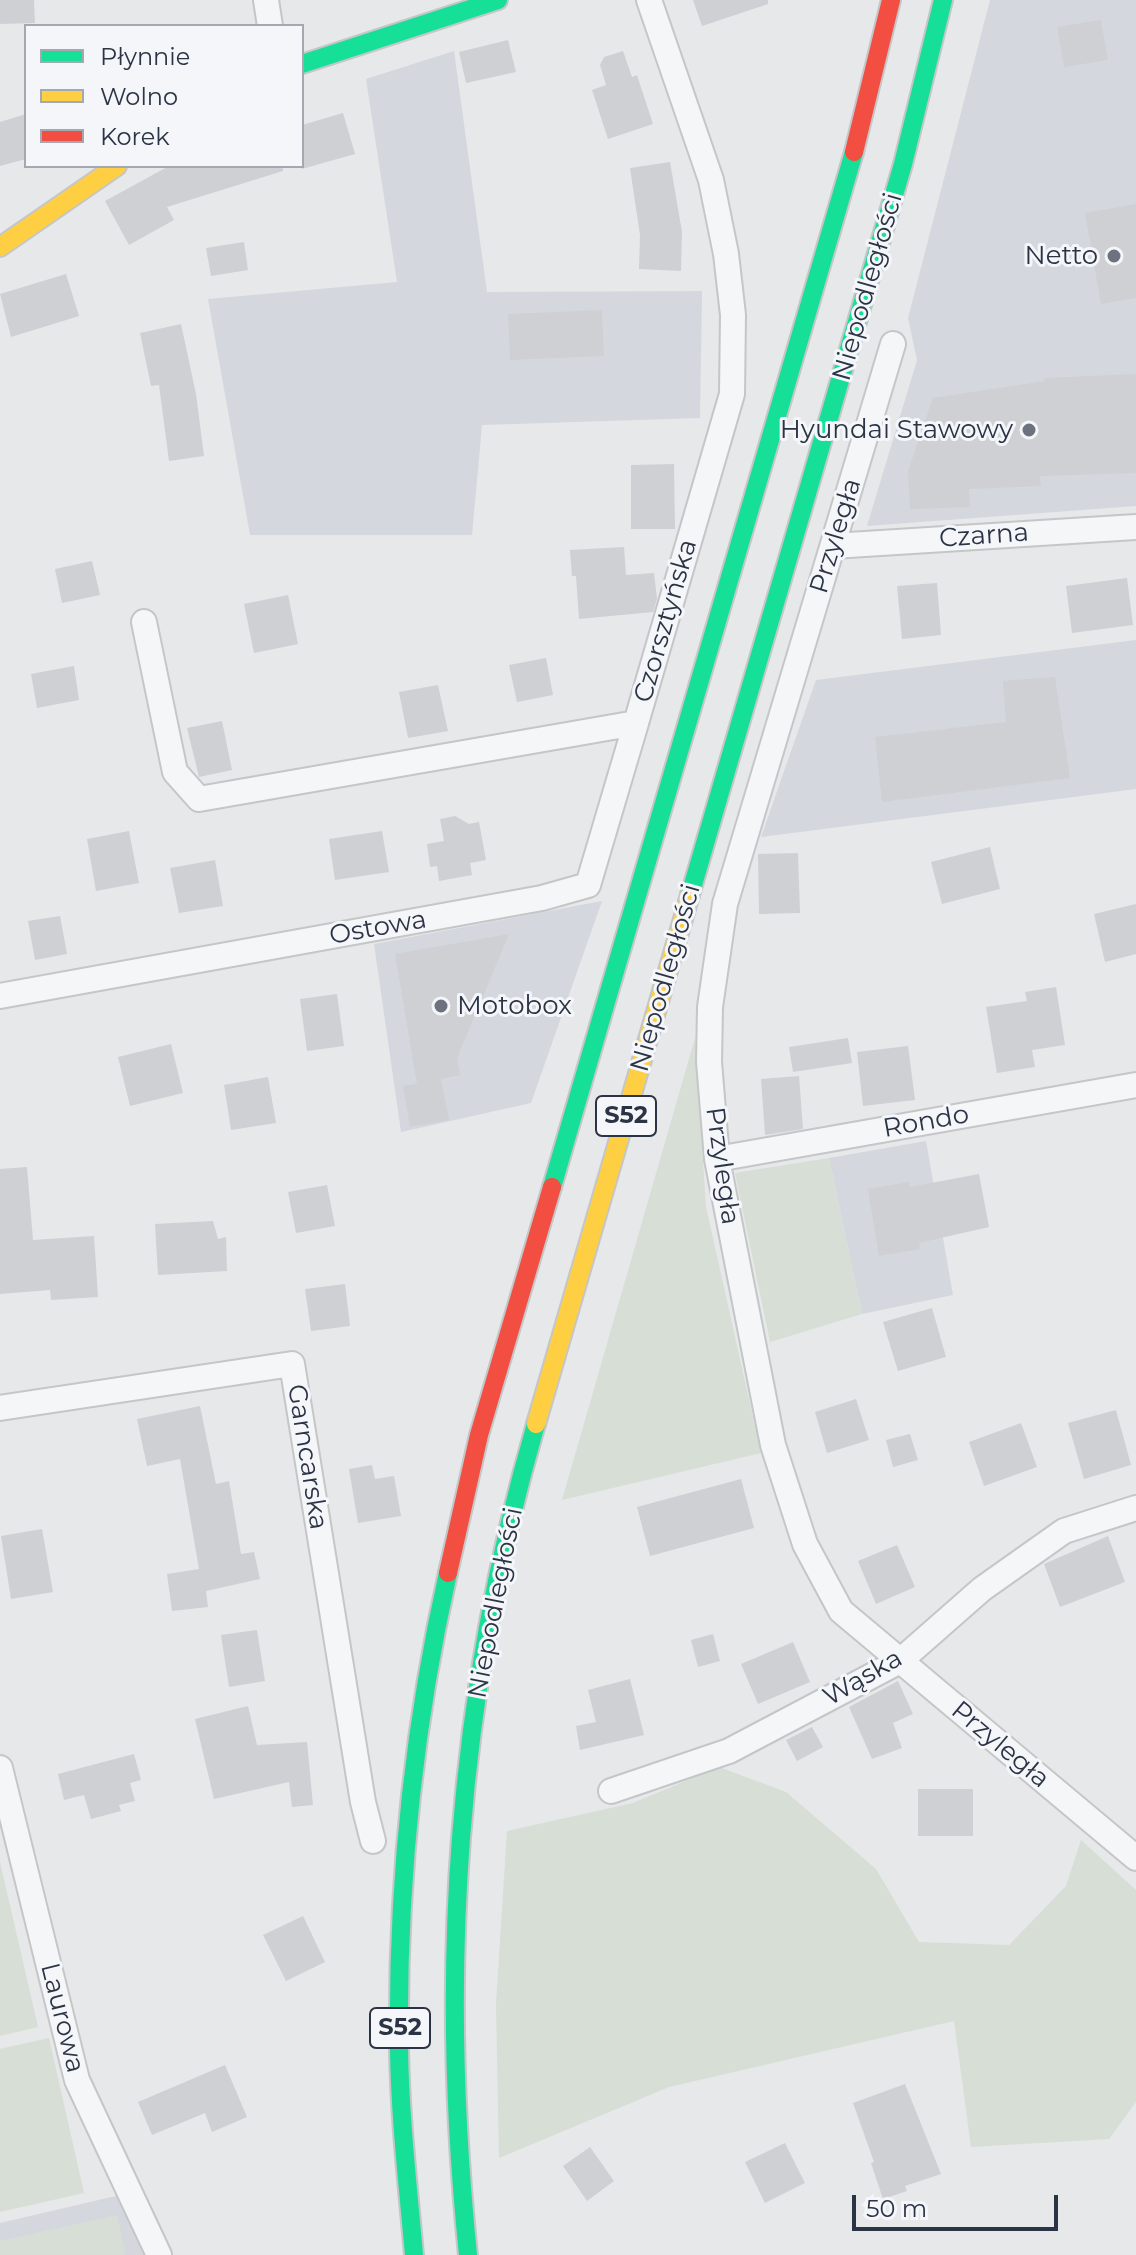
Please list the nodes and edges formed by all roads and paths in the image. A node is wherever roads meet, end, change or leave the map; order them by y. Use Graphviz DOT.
graph roads {
  1 [pos="266,0"];
  2 [pos="498,0"];
  3 [pos="649,0"];
  4 [pos="891,0"];
  5 [pos="943,0"];
  6 [pos="270,24"];
  7 [pos="304,63"];
  8 [pos="114,168"];
  9 [pos="0,247"];
  10 [pos="893,344"];
  11 [pos="1136,527"];
  12 [pos="833,546"];
  13 [pos="144,622"];
  14 [pos="636,723"];
  15 [pos="0,996"];
  16 [pos="1136,1085"];
  17 [pos="717,1159"];
  18 [pos="0,1408"];
  19 [pos="1136,1508"];
  20 [pos="900,1661"];
  21 [pos="0,1768"];
  22 [pos="611,1791"];
  23 [pos="373,1841"];
  24 [pos="1136,1858"];
  25 [pos="159,2255"];
  26 [pos="414,2255"];
  27 [pos="468,2255"];
  1 -- 6 [label="street"];
  2 -- 7 [label="main road"];
  3 -- 14 [label="street, Czorsztyńska"];
  4 -- 26 [label="main road, Niepodległości / S52"];
  5 -- 27 [label="main road, Niepodległości / S52"];
  8 -- 9 [label="main road"];
  10 -- 12 [label="street, Przyległa"];
  11 -- 12 [label="street, Czarna"];
  12 -- 17 [label="street, Przyległa"];
  13 -- 14 [label="street, Czorsztyńska"];
  14 -- 15 [label="street, Ostowa"];
  16 -- 17 [label="street, Rondo"];
  17 -- 20 [label="street, Przyległa"];
  18 -- 23 [label="street, Garncarska"];
  19 -- 20 [label="street, Wąska"];
  20 -- 22 [label="street, Wąska"];
  20 -- 24 [label="street, Przyległa"];
  21 -- 25 [label="street, Laurowa"];
}
